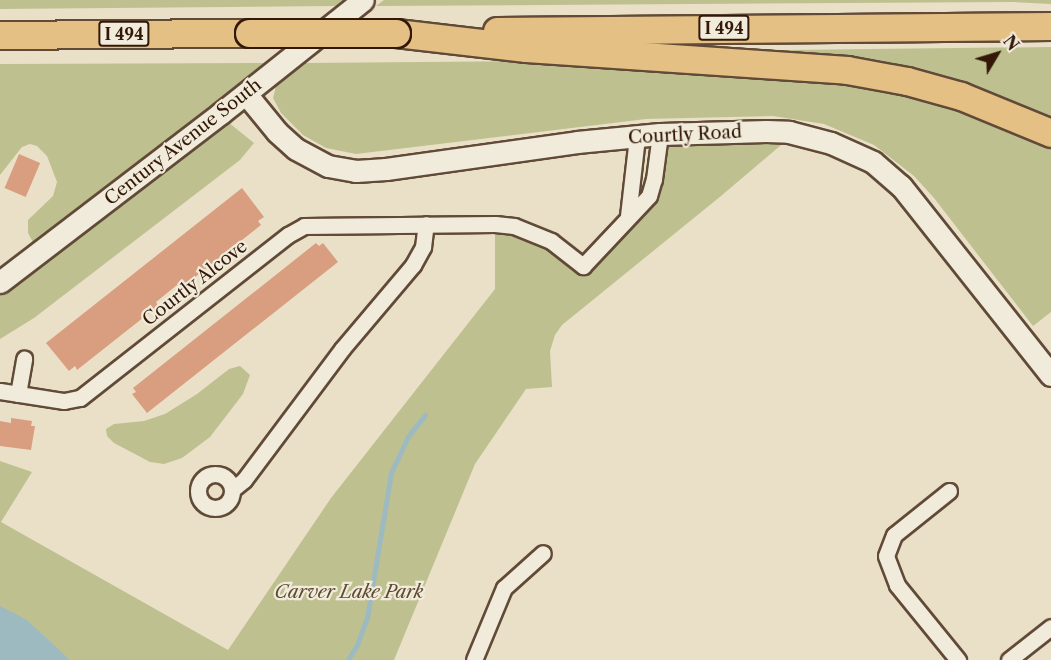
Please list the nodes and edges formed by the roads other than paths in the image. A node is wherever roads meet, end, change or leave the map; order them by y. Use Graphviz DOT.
graph roads {
  1 [pos="363,0"];
  2 [pos="1051,26"];
  3 [pos="396,33"];
  4 [pos="0,35"];
  5 [pos="246,94"];
  6 [pos="1051,133"];
  7 [pos="660,135"];
  8 [pos="637,137"];
  9 [pos="628,216"];
  10 [pos="426,224"];
  11 [pos="0,282"];
  12 [pos="24,359"];
  13 [pos="1047,362"];
  14 [pos="0,391"];
  15 [pos="18,394"];
  16 [pos="232,489"];
  17 [pos="949,491"];
  18 [pos="543,553"];
  19 [pos="1051,627"];
  20 [pos="474,660"];
  21 [pos="958,660"];
  22 [pos="1010,660"];
  1 -- 5 [label="street, Century Avenue South"];
  2 -- 3 [label="highway, I 494"];
  3 -- 4 [label="highway, I 494, bridge"];
  3 -- 6 [label="highway"];
  5 -- 8 [label="street, Courtly Road"];
  5 -- 11 [label="street, Century Avenue South"];
  7 -- 8 [label="street, Courtly Road"];
  7 -- 9 [label="street, Courtly Alcove"];
  7 -- 13 [label="street, Courtly Road"];
  8 -- 9 [label="street"];
  9 -- 10 [label="street, Courtly Alcove"];
  10 -- 15 [label="street, Courtly Alcove"];
  10 -- 16 [label="street"];
  12 -- 15 [label="street"];
  14 -- 15 [label="street, Courtly Alcove"];
  17 -- 21 [label="street"];
  18 -- 20 [label="street"];
  19 -- 22 [label="street"];
}
